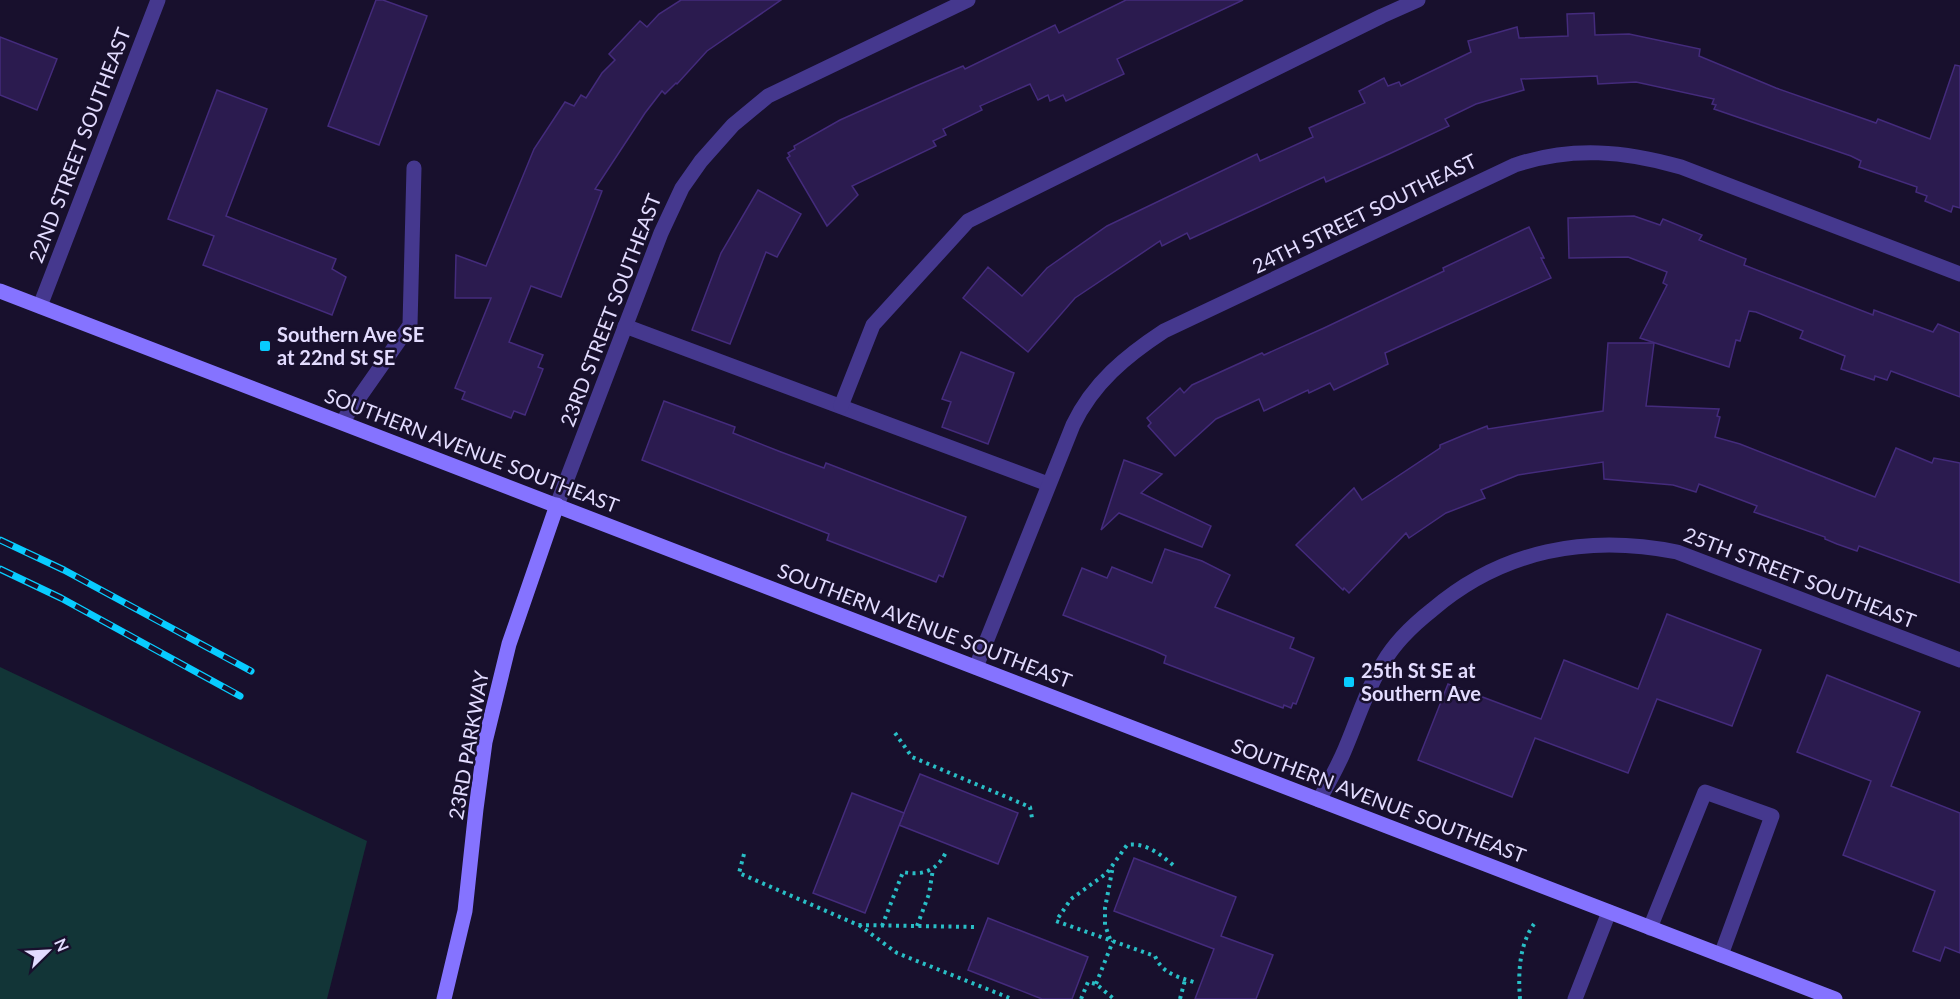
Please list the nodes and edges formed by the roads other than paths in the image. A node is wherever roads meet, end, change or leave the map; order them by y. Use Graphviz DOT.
graph roads {
  1 [pos="158,0"];
  2 [pos="968,0"];
  3 [pos="1418,0"];
  4 [pos="414,168"];
  5 [pos="1960,274"];
  6 [pos="0,291"];
  7 [pos="39,306"];
  8 [pos="626,326"];
  9 [pos="841,406"];
  10 [pos="342,422"];
  11 [pos="1048,484"];
  12 [pos="557,505"];
  13 [pos="1960,660"];
  14 [pos="976,667"];
  15 [pos="1319,800"];
  16 [pos="1609,912"];
  17 [pos="1650,928"];
  18 [pos="1721,955"];
  19 [pos="444,999"];
  20 [pos="1575,999"];
  21 [pos="1835,999"];
  1 -- 7 [label="street, 22ND STREET SOUTHEAST"];
  2 -- 8 [label="street, 23RD STREET SOUTHEAST"];
  3 -- 9 [label="street"];
  4 -- 10 [label="street"];
  5 -- 11 [label="street, 24TH STREET SOUTHEAST"];
  6 -- 7 [label="main road, SOUTHERN AVENUE SOUTHEAST"];
  7 -- 10 [label="main road, SOUTHERN AVENUE SOUTHEAST"];
  8 -- 9 [label="street"];
  8 -- 12 [label="street, 23RD STREET SOUTHEAST"];
  9 -- 11 [label="street"];
  10 -- 12 [label="main road, SOUTHERN AVENUE SOUTHEAST"];
  11 -- 14 [label="street, 24TH STREET SOUTHEAST"];
  12 -- 14 [label="main road, SOUTHERN AVENUE SOUTHEAST"];
  12 -- 19 [label="main road, 23RD PARKWAY"];
  13 -- 15 [label="street, 25TH STREET SOUTHEAST"];
  14 -- 15 [label="main road, SOUTHERN AVENUE SOUTHEAST"];
  15 -- 16 [label="main road, SOUTHERN AVENUE SOUTHEAST"];
  16 -- 17 [label="main road, SOUTHERN AVENUE SOUTHEAST"];
  16 -- 20 [label="street"];
  17 -- 18 [label="main road, SOUTHERN AVENUE SOUTHEAST"];
  17 -- 18 [label="street"];
  18 -- 21 [label="main road, SOUTHERN AVENUE SOUTHEAST"];
}
